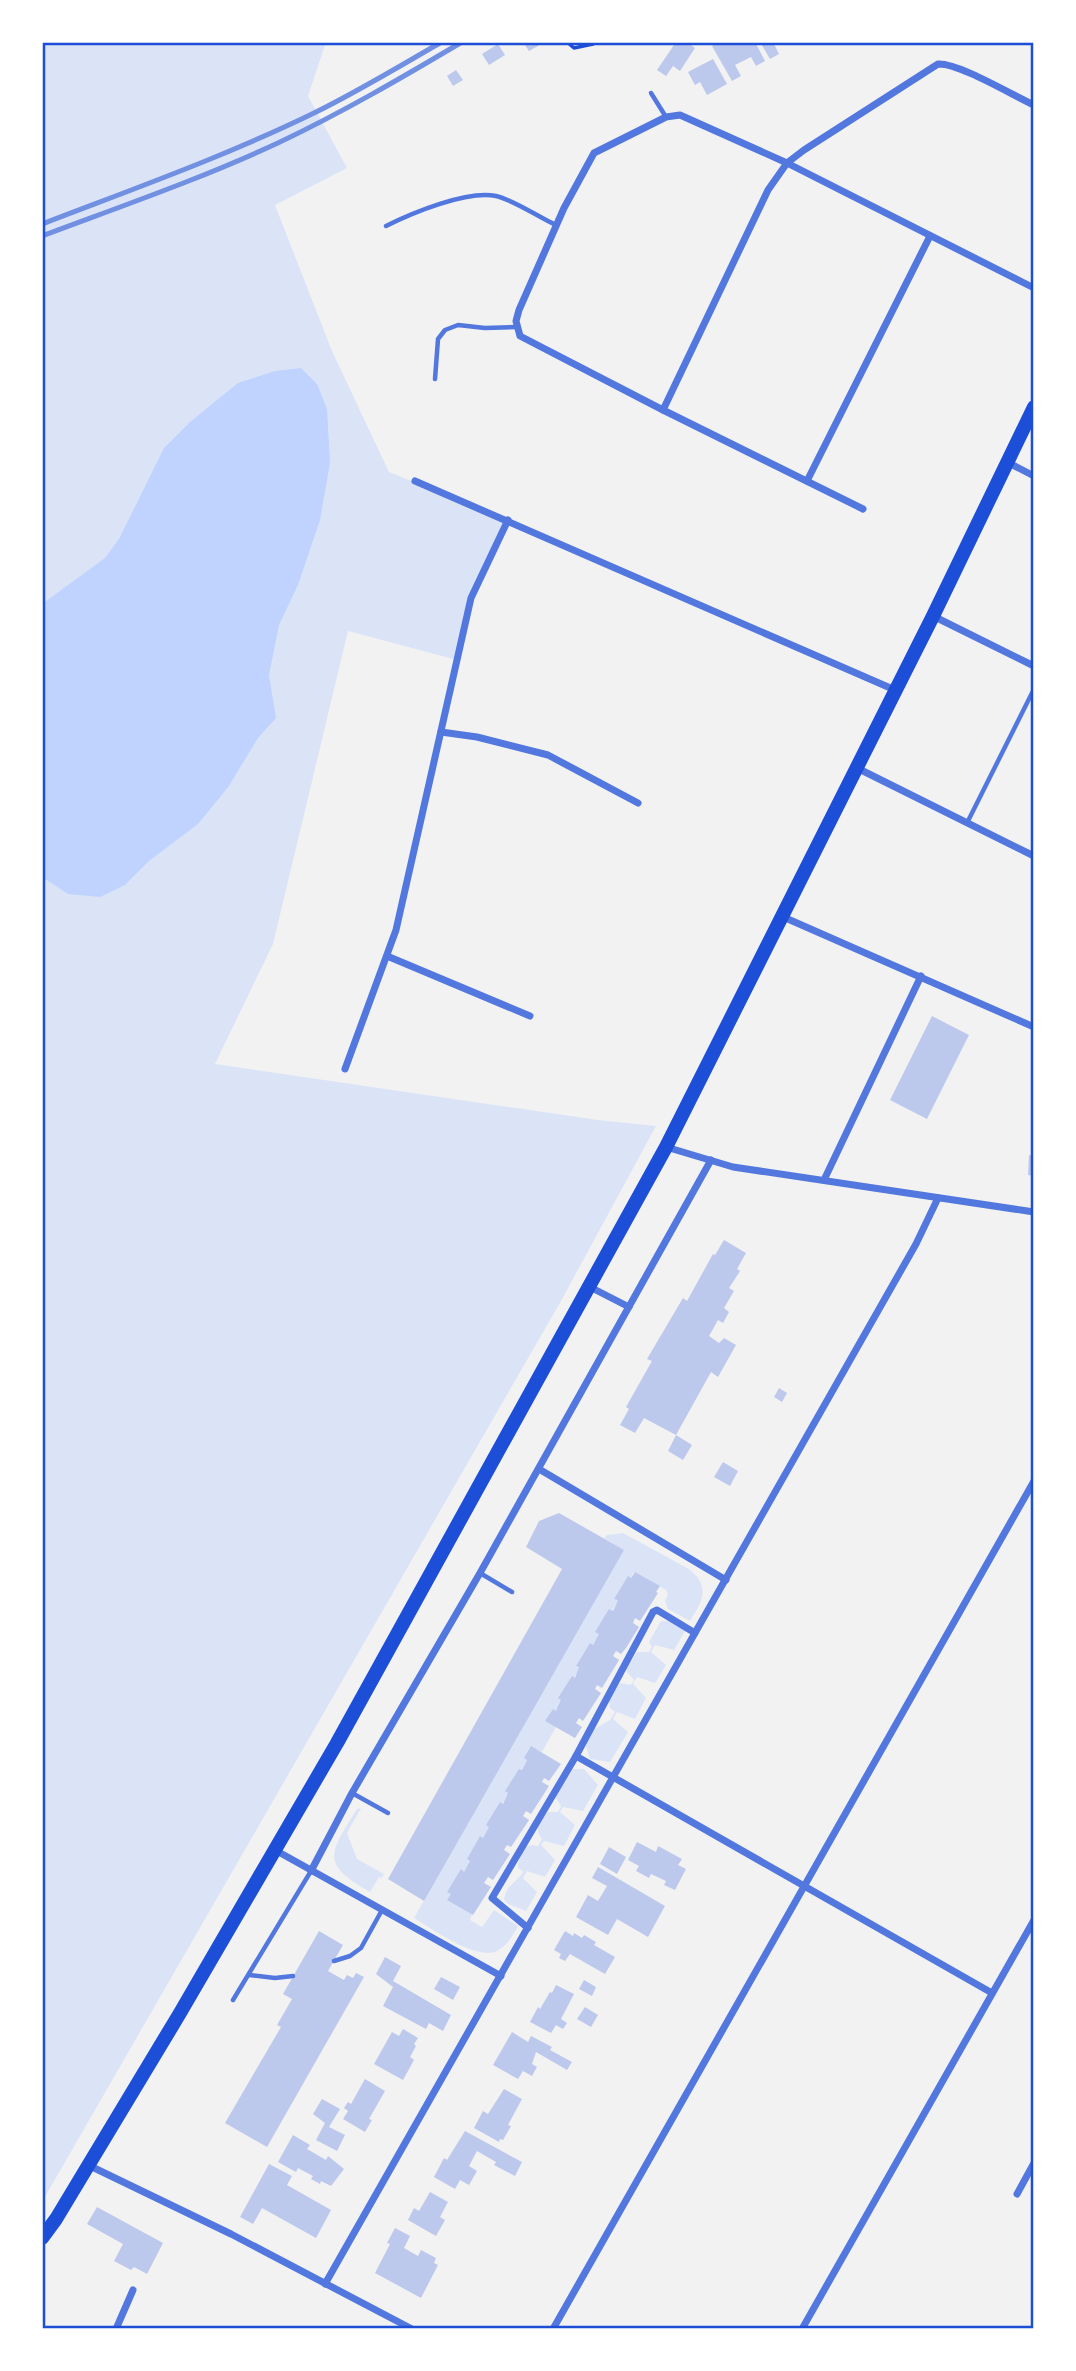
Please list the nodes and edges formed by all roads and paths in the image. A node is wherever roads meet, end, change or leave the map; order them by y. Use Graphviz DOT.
graph roads {
  1 [pos="567,42"];
  2 [pos="593,44"];
  3 [pos="650,93"];
  4 [pos="1034,105"];
  5 [pos="666,117"];
  6 [pos="787,163"];
  7 [pos="386,226"];
  8 [pos="556,226"];
  9 [pos="930,236"];
  10 [pos="1034,288"];
  11 [pos="517,327"];
  12 [pos="435,379"];
  13 [pos="1034,407"];
  14 [pos="663,410"];
  15 [pos="1007,462"];
  16 [pos="1034,476"];
  17 [pos="415,481"];
  18 [pos="807,481"];
  19 [pos="863,509"];
  20 [pos="508,520"];
  21 [pos="933,616"];
  22 [pos="1034,666"];
  23 [pos="1034,689"];
  24 [pos="895,690"];
  25 [pos="441,732"];
  26 [pos="857,768"];
  27 [pos="638,803"];
  28 [pos="967,822"];
  29 [pos="1034,856"];
  30 [pos="781,916"];
  31 [pos="387,956"];
  32 [pos="920,976"];
  33 [pos="530,1016"];
  34 [pos="1034,1027"];
  35 [pos="345,1069"];
  36 [pos="666,1147"];
  37 [pos="711,1160"];
  38 [pos="824,1180"];
  39 [pos="938,1198"];
  40 [pos="1034,1212"];
  41 [pos="590,1287"];
  42 [pos="629,1307"];
  43 [pos="539,1469"];
  44 [pos="1034,1481"];
  45 [pos="480,1573"];
  46 [pos="726,1580"];
  47 [pos="512,1592"];
  48 [pos="695,1633"];
  49 [pos="576,1756"];
  50 [pos="613,1778"];
  51 [pos="352,1793"];
  52 [pos="388,1813"];
  53 [pos="275,1850"];
  54 [pos="311,1871"];
  55 [pos="804,1886"];
  56 [pos="382,1909"];
  57 [pos="1034,1920"];
  58 [pos="528,1928"];
  59 [pos="334,1961"];
  60 [pos="249,1975"];
  61 [pos="293,1976"];
  62 [pos="501,1976"];
  63 [pos="992,1993"];
  64 [pos="233,2000"];
  65 [pos="1034,2162"];
  66 [pos="89,2165"];
  67 [pos="1017,2194"];
  68 [pos="42,2238"];
  69 [pos="325,2284"];
  70 [pos="133,2291"];
  71 [pos="116,2329"];
  72 [pos="412,2329"];
  73 [pos="553,2329"];
  74 [pos="802,2329"];
  1 -- 2 [label="path"];
  3 -- 5 [label="lane"];
  4 -- 6 [label="street"];
  5 -- 6 [label="street"];
  5 -- 8 [label="street"];
  6 -- 9 [label="street"];
  6 -- 14 [label="street"];
  7 -- 8 [label="lane"];
  8 -- 11 [label="street"];
  9 -- 10 [label="street"];
  9 -- 18 [label="street"];
  11 -- 12 [label="lane"];
  11 -- 14 [label="street"];
  13 -- 15 [label="main road"];
  14 -- 18 [label="street"];
  15 -- 16 [label="street"];
  15 -- 21 [label="main road"];
  17 -- 20 [label="street"];
  18 -- 19 [label="street"];
  20 -- 24 [label="street"];
  20 -- 25 [label="street"];
  21 -- 22 [label="street"];
  21 -- 24 [label="main road"];
  23 -- 28 [label="lane"];
  24 -- 26 [label="main road"];
  25 -- 27 [label="street"];
  25 -- 31 [label="street"];
  26 -- 28 [label="street"];
  26 -- 30 [label="main road"];
  28 -- 29 [label="street"];
  30 -- 32 [label="street"];
  30 -- 36 [label="main road"];
  31 -- 33 [label="street"];
  31 -- 35 [label="street"];
  32 -- 34 [label="street"];
  32 -- 38 [label="street"];
  36 -- 37 [label="street"];
  36 -- 41 [label="main road"];
  37 -- 38 [label="street"];
  37 -- 42 [label="street"];
  38 -- 39 [label="street"];
  39 -- 40 [label="street"];
  39 -- 46 [label="street"];
  41 -- 42 [label="street"];
  41 -- 53 [label="main road"];
  42 -- 43 [label="street"];
  43 -- 45 [label="street"];
  43 -- 46 [label="street"];
  44 -- 55 [label="street"];
  45 -- 47 [label="lane"];
  45 -- 51 [label="street"];
  46 -- 48 [label="street"];
  48 -- 49 [label="street"];
  48 -- 50 [label="street"];
  49 -- 50 [label="street"];
  49 -- 58 [label="street"];
  50 -- 55 [label="street"];
  50 -- 58 [label="street"];
  51 -- 52 [label="lane"];
  51 -- 54 [label="street"];
  53 -- 54 [label="street"];
  53 -- 66 [label="main road"];
  54 -- 56 [label="street"];
  54 -- 60 [label="lane"];
  55 -- 63 [label="street"];
  55 -- 73 [label="street"];
  56 -- 59 [label="lane"];
  56 -- 62 [label="street"];
  57 -- 63 [label="street"];
  58 -- 62 [label="street"];
  60 -- 61 [label="lane"];
  60 -- 64 [label="lane"];
  62 -- 69 [label="street"];
  63 -- 74 [label="street"];
  65 -- 67 [label="street"];
  66 -- 68 [label="main road"];
  66 -- 69 [label="street"];
  69 -- 72 [label="street"];
  70 -- 71 [label="street"];
}
